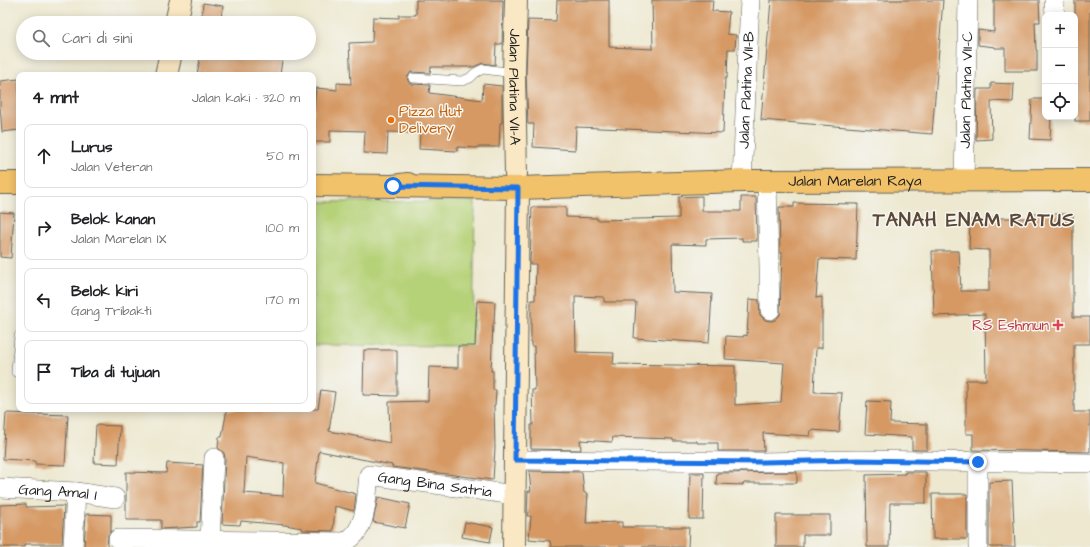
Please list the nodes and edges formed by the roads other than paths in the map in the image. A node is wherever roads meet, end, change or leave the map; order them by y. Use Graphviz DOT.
graph roads {
  1 [pos="181,0"];
  2 [pos="516,0"];
  3 [pos="750,0"];
  4 [pos="968,0"];
  5 [pos="1054,0"];
  6 [pos="1055,12"];
  7 [pos="178,16"];
  8 [pos="169,60"];
  9 [pos="167,72"];
  10 [pos="514,73"];
  11 [pos="413,78"];
  12 [pos="742,180"];
  13 [pos="1090,180"];
  14 [pos="517,181"];
  15 [pos="767,181"];
  16 [pos="964,181"];
  17 [pos="0,183"];
  18 [pos="16,183"];
  19 [pos="316,184"];
  20 [pos="770,310"];
  21 [pos="214,458"];
  22 [pos="515,460"];
  23 [pos="978,462"];
  24 [pos="1090,463"];
  25 [pos="0,488"];
  26 [pos="76,492"];
  27 [pos="515,495"];
  28 [pos="115,498"];
  29 [pos="118,539"];
  30 [pos="210,541"];
  31 [pos="328,544"];
  32 [pos="73,547"];
  33 [pos="514,547"];
  34 [pos="978,547"];
  1 -- 7 [label="main road"];
  2 -- 10 [label="main road, Jalan Platina VII-A"];
  3 -- 12 [label="street, Jalan Platina VII-B"];
  4 -- 16 [label="street, Jalan Platina VII-C"];
  5 -- 6 [label="street"];
  8 -- 9 [label="main road"];
  10 -- 11 [label="lane"];
  10 -- 14 [label="main road, Jalan Platina VII-A"];
  12 -- 14 [label="main road, Jalan Marelan Raya"];
  12 -- 15 [label="main road, Jalan Marelan Raya"];
  13 -- 16 [label="main road, Jalan Marelan Raya"];
  14 -- 19 [label="main road, Jalan Marelan Raya"];
  14 -- 22 [label="main road, Jalan Platina VII-A"];
  15 -- 16 [label="main road, Jalan Marelan Raya"];
  15 -- 20 [label="street"];
  17 -- 18 [label="main road"];
  21 -- 30 [label="street"];
  22 -- 23 [label="street"];
  22 -- 27 [label="main road, Jalan Platina VII-A"];
  23 -- 24 [label="street"];
  23 -- 34 [label="street"];
  25 -- 26 [label="street, Gang Amal I"];
  26 -- 28 [label="street, Gang Amal I"];
  26 -- 32 [label="street"];
  27 -- 31 [label="street, Gang Bina Satria"];
  27 -- 33 [label="main road, Jalan Platina VII-A"];
  29 -- 30 [label="street, Gang Bina Satria"];
  30 -- 31 [label="street, Gang Bina Satria"];
}
